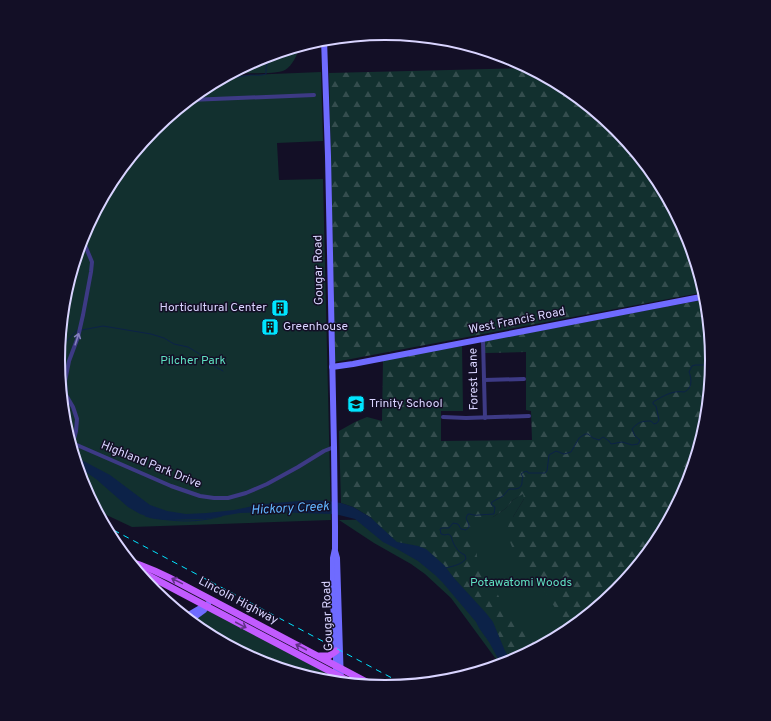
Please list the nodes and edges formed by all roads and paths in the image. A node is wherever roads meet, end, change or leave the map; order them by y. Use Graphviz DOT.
graph roads {
  1 [pos="324,46"];
  2 [pos="314,95"];
  3 [pos="199,100"];
  4 [pos="86,247"];
  5 [pos="700,297"];
  6 [pos="483,340"];
  7 [pos="332,367"];
  8 [pos="66,377"];
  9 [pos="524,379"];
  10 [pos="484,380"];
  11 [pos="68,398"];
  12 [pos="443,416"];
  13 [pos="529,416"];
  14 [pos="485,418"];
  15 [pos="74,436"];
  16 [pos="77,445"];
  17 [pos="334,447"];
  18 [pos="335,549"];
  19 [pos="138,564"];
  20 [pos="148,575"];
  21 [pos="211,599"];
  22 [pos="207,606"];
  23 [pos="189,614"];
  24 [pos="194,618"];
  25 [pos="336,651"];
  26 [pos="316,655"];
  27 [pos="338,667"];
  28 [pos="337,677"];
  29 [pos="339,678"];
  30 [pos="362,680"];
  1 -- 7 [label="street, Gougar Road"];
  2 -- 3 [label="street"];
  8 -- 4 [label="street, one-way"];
  5 -- 6 [label="street, West Francis Road"];
  6 -- 7 [label="street, West Francis Road"];
  6 -- 10 [label="street, Forest Lane"];
  7 -- 17 [label="street, Gougar Road"];
  9 -- 10 [label="street"];
  10 -- 14 [label="street, Forest Lane"];
  15 -- 11 [label="street, one-way"];
  12 -- 14 [label="street"];
  13 -- 14 [label="street"];
  16 -- 17 [label="street, Highland Park Drive"];
  17 -- 18 [label="street, Gougar Road"];
  18 -- 25 [label="street, Gougar Road"];
  18 -- 27 [label="street, Gougar Road"];
  21 -- 19 [label="main road, Lincoln Highway, one-way"];
  20 -- 22 [label="main road, Lincoln Highway"];
  21 -- 22 [label="street"];
  26 -- 21 [label="main road, Lincoln Highway, one-way"];
  22 -- 23 [label="street"];
  22 -- 24 [label="street"];
  22 -- 28 [label="main road, Lincoln Highway, one-way"];
  25 -- 26 [label="main road"];
  25 -- 27 [label="street, Gougar Road"];
  26 -- 27 [label="main road, Lincoln Highway"];
  27 -- 29 [label="street, Gougar Road"];
  27 -- 30 [label="main road, Lincoln Highway"];
}
